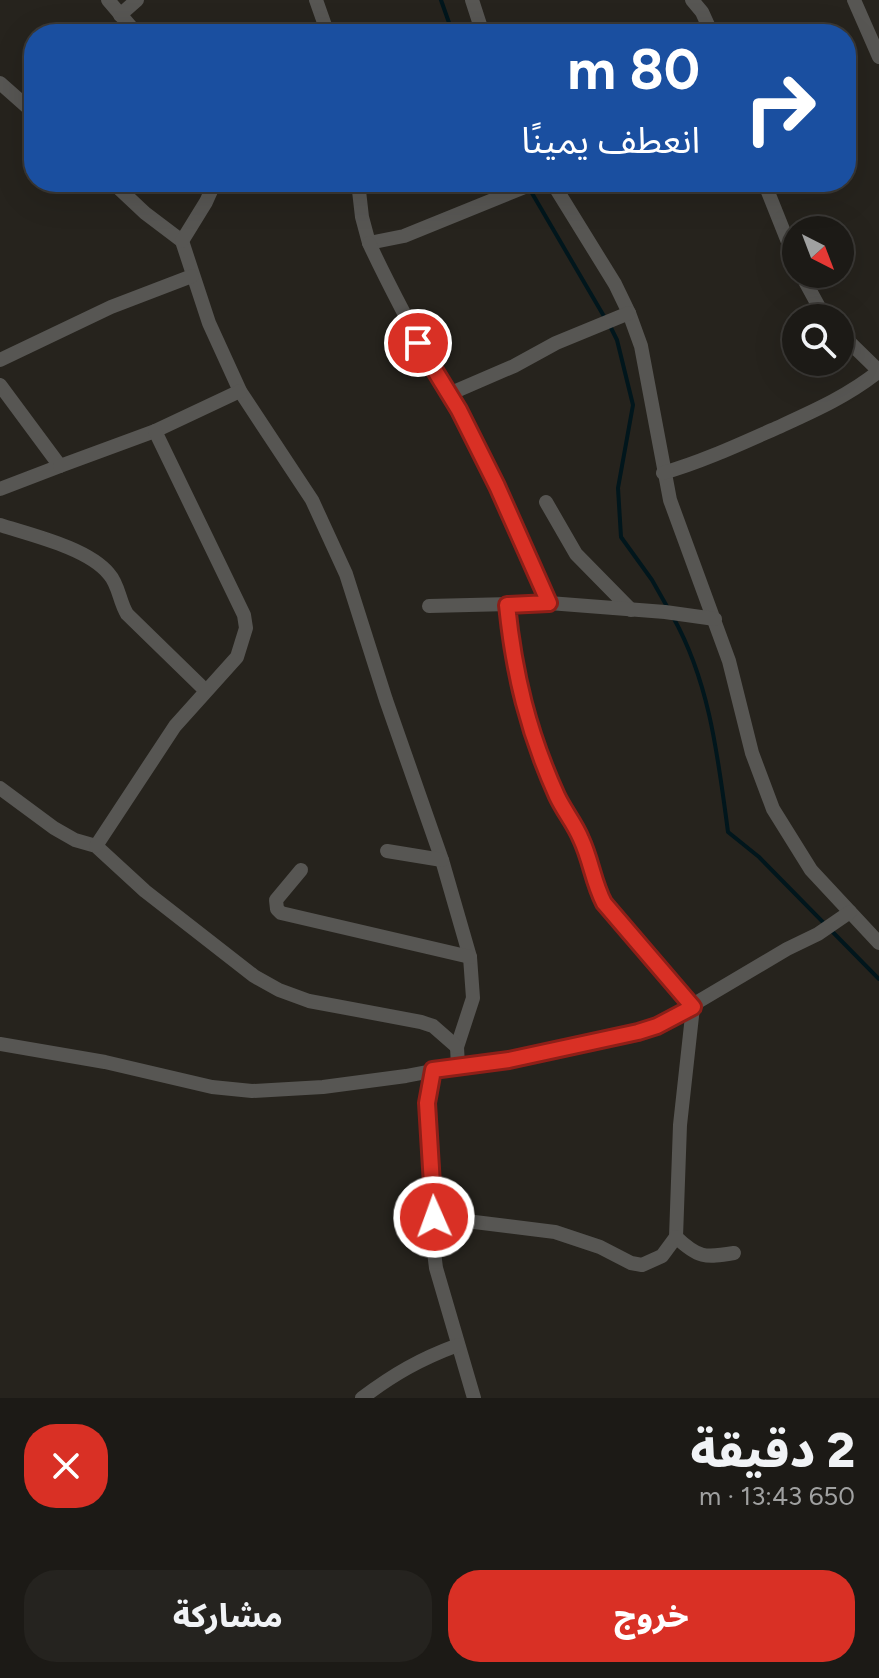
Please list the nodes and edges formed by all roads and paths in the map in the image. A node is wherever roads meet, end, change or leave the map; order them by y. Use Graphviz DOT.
graph roads {
  1 [pos="108,0"];
  2 [pos="137,0"];
  3 [pos="316,0"];
  4 [pos="472,0"];
  5 [pos="692,0"];
  6 [pos="854,0"];
  7 [pos="120,15"];
  8 [pos="128,24"];
  9 [pos="324,24"];
  10 [pos="480,24"];
  11 [pos="707,24"];
  12 [pos="879,57"];
  13 [pos="2,87"];
  14 [pos="24,105"];
  15 [pos="123,192"];
  16 [pos="210,192"];
  17 [pos="359,192"];
  18 [pos="512,192"];
  19 [pos="558,192"];
  20 [pos="768,192"];
  21 [pos="782,227"];
  22 [pos="182,241"];
  23 [pos="369,243"];
  24 [pos="192,276"];
  25 [pos="629,313"];
  26 [pos="854,346"];
  27 [pos="0,360"];
  28 [pos="879,370"];
  29 [pos="0,385"];
  30 [pos="240,391"];
  31 [pos="449,394"];
  32 [pos="155,431"];
  33 [pos="60,466"];
  34 [pos="663,473"];
  35 [pos="0,489"];
  36 [pos="546,502"];
  37 [pos="0,525"];
  38 [pos="549,603"];
  39 [pos="507,605"];
  40 [pos="429,606"];
  41 [pos="631,610"];
  42 [pos="715,619"];
  43 [pos="205,690"];
  44 [pos="0,788"];
  45 [pos="96,846"];
  46 [pos="387,851"];
  47 [pos="442,860"];
  48 [pos="301,870"];
  49 [pos="850,912"];
  50 [pos="879,943"];
  51 [pos="470,957"];
  52 [pos="693,1007"];
  53 [pos="0,1044"];
  54 [pos="457,1047"];
  55 [pos="458,1066"];
  56 [pos="433,1070"];
  57 [pos="434,1217"];
  58 [pos="676,1237"];
  59 [pos="734,1253"];
  60 [pos="458,1345"];
  61 [pos="362,1398"];
  62 [pos="474,1398"];
  1 -- 7 [label="street"];
  2 -- 7 [label="street"];
  3 -- 9 [label="street"];
  4 -- 10 [label="street"];
  5 -- 11 [label="street"];
  6 -- 12 [label="street"];
  7 -- 8 [label="street"];
  13 -- 14 [label="street"];
  15 -- 22 [label="street"];
  16 -- 22 [label="street"];
  17 -- 23 [label="street"];
  18 -- 23 [label="street"];
  19 -- 25 [label="street"];
  20 -- 21 [label="street"];
  22 -- 24 [label="street"];
  23 -- 31 [label="street"];
  24 -- 27 [label="street"];
  24 -- 30 [label="street"];
  25 -- 31 [label="street"];
  25 -- 34 [label="street"];
  26 -- 28 [label="street"];
  28 -- 34 [label="street"];
  29 -- 33 [label="street"];
  30 -- 32 [label="street"];
  30 -- 47 [label="street"];
  31 -- 38 [label="street"];
  32 -- 33 [label="street"];
  32 -- 43 [label="street"];
  33 -- 35 [label="street"];
  34 -- 42 [label="street"];
  36 -- 41 [label="street"];
  37 -- 43 [label="street"];
  38 -- 39 [label="street"];
  38 -- 41 [label="street"];
  39 -- 40 [label="street"];
  39 -- 52 [label="street"];
  41 -- 42 [label="street"];
  42 -- 49 [label="street"];
  43 -- 45 [label="street"];
  44 -- 45 [label="street"];
  45 -- 54 [label="street"];
  46 -- 47 [label="street"];
  47 -- 51 [label="street"];
  48 -- 51 [label="street"];
  49 -- 50 [label="street"];
  49 -- 52 [label="street"];
  51 -- 54 [label="street"];
  52 -- 55 [label="street"];
  52 -- 58 [label="street"];
  53 -- 56 [label="street"];
  54 -- 55 [label="street"];
  55 -- 56 [label="street"];
  56 -- 57 [label="street"];
  57 -- 58 [label="street"];
  57 -- 60 [label="street"];
  58 -- 59 [label="street"];
  60 -- 61 [label="street"];
  60 -- 62 [label="street"];
}
